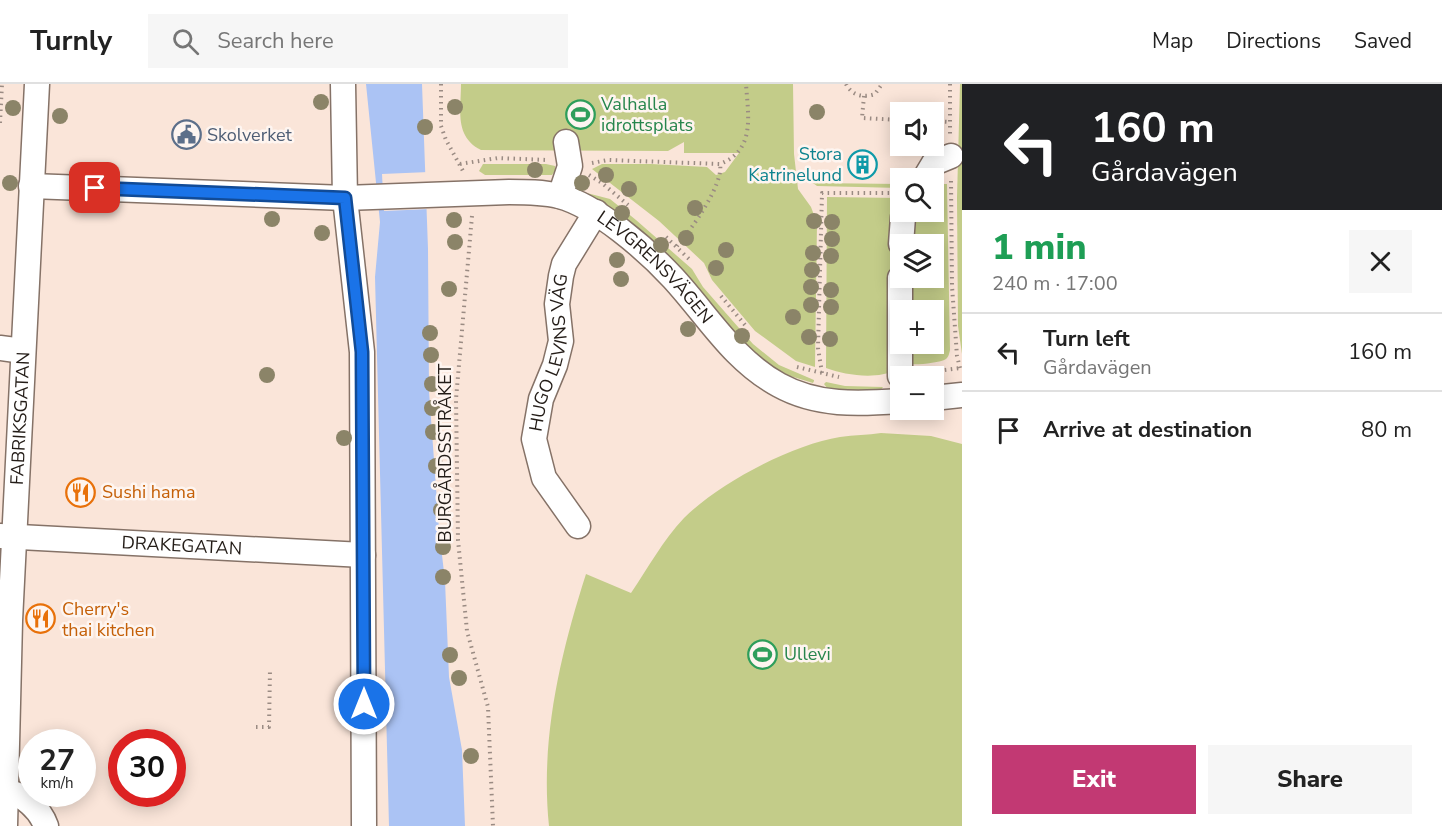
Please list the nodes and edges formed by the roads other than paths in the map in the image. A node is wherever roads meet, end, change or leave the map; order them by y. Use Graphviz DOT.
graph roads {
  1 [pos="37,84"];
  2 [pos="343,84"];
  3 [pos="566,142"];
  4 [pos="951,156"];
  5 [pos="931,168"];
  6 [pos="31,186"];
  7 [pos="560,196"];
  8 [pos="345,198"];
  9 [pos="596,212"];
  10 [pos="901,288"];
  11 [pos="11,350"];
  12 [pos="905,366"];
  13 [pos="962,395"];
  14 [pos="944,397"];
  15 [pos="890,402"];
  16 [pos="578,526"];
  17 [pos="7,537"];
  18 [pos="363,555"];
  19 [pos="5,686"];
  20 [pos="6,791"];
  21 [pos="5,826"];
  22 [pos="46,826"];
  23 [pos="364,826"];
  1 -- 6 [label="street, FABRIKSGATAN"];
  2 -- 8 [label="street"];
  3 -- 7 [label="street"];
  4 -- 5 [label="street"];
  6 -- 8 [label="street, LEVGRENSVÄGEN"];
  6 -- 11 [label="street, FABRIKSGATAN"];
  7 -- 8 [label="street, LEVGRENSVÄGEN"];
  7 -- 9 [label="street, LEVGRENSVÄGEN"];
  8 -- 18 [label="street"];
  9 -- 15 [label="street, LEVGRENSVÄGEN"];
  9 -- 16 [label="street, HUGO LEVINS VÄG"];
  10 -- 12 [label="street"];
  11 -- 17 [label="street, FABRIKSGATAN"];
  13 -- 14 [label="street"];
  17 -- 18 [label="street, DRAKEGATAN"];
  17 -- 19 [label="street, FABRIKSGATAN"];
  18 -- 23 [label="street"];
  19 -- 20 [label="street, FABRIKSGATAN"];
  20 -- 21 [label="street, FABRIKSGATAN"];
  20 -- 22 [label="street"];
}
